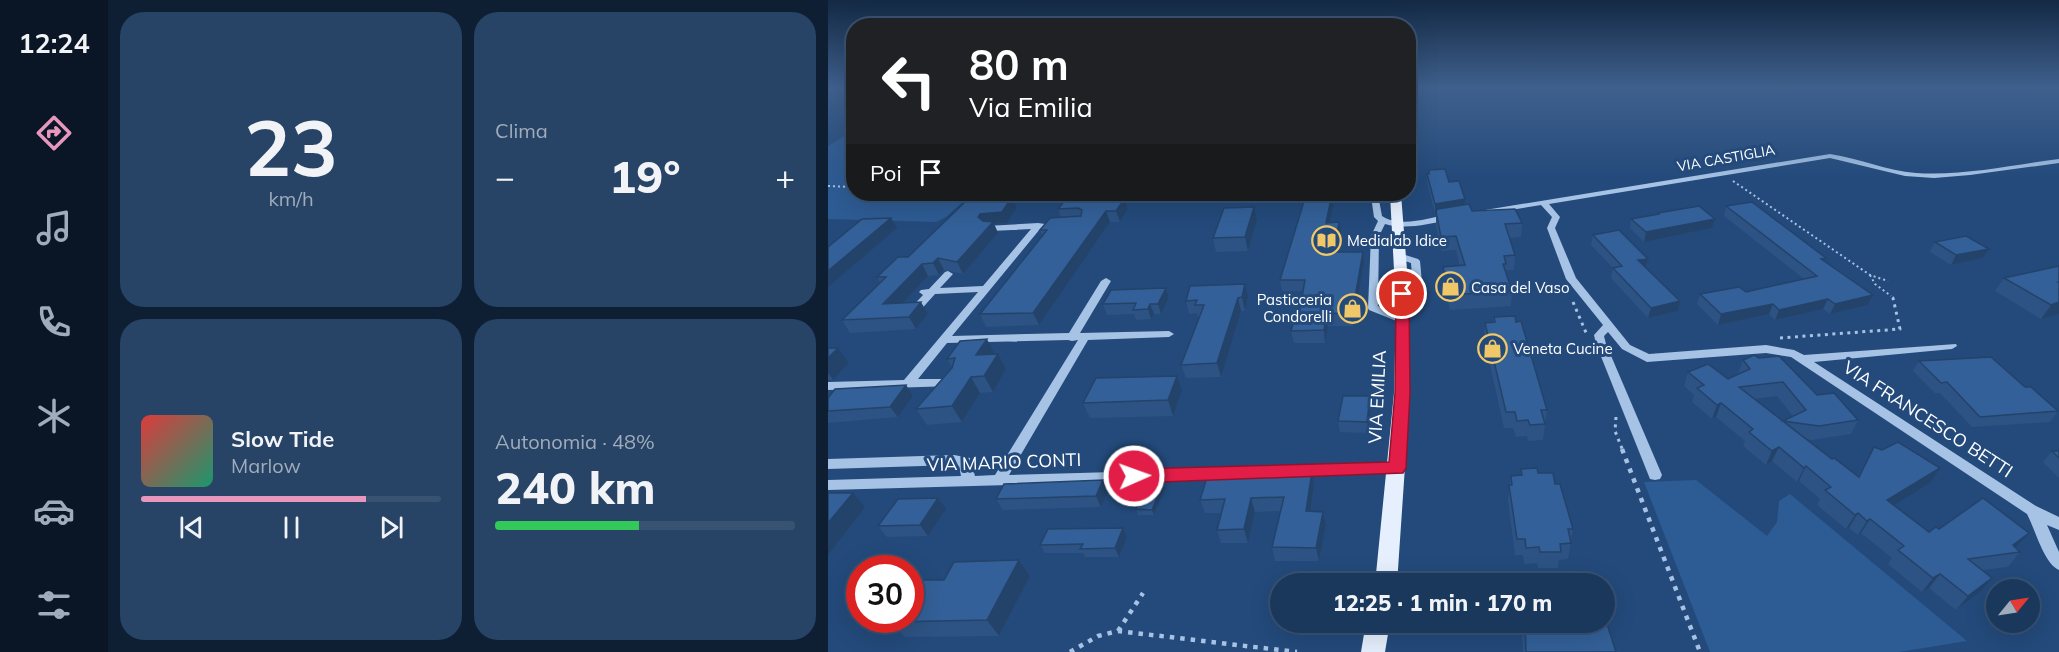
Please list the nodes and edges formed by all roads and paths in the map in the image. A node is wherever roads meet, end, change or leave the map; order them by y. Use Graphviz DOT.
graph roads {
  1 [pos="2059,161"];
  2 [pos="1729,179"];
  3 [pos="828,186"];
  4 [pos="846,187"];
  5 [pos="1374,201"];
  6 [pos="1395,201"];
  7 [pos="1543,203"];
  8 [pos="1475,213"];
  9 [pos="1464,215"];
  10 [pos="1382,221"];
  11 [pos="1397,224"];
  12 [pos="990,228"];
  13 [pos="948,274"];
  14 [pos="1106,281"];
  15 [pos="1888,281"];
  16 [pos="986,289"];
  17 [pos="928,291"];
  18 [pos="1570,295"];
  19 [pos="912,312"];
  20 [pos="1403,314"];
  21 [pos="1608,326"];
  22 [pos="1169,334"];
  23 [pos="1588,336"];
  24 [pos="1078,338"];
  25 [pos="945,340"];
  26 [pos="1952,346"];
  27 [pos="1802,359"];
  28 [pos="953,382"];
  29 [pos="908,383"];
  30 [pos="828,386"];
  31 [pos="1617,412"];
  32 [pos="828,464"];
  33 [pos="1397,468"];
  34 [pos="1282,472"];
  35 [pos="1237,473"];
  36 [pos="1655,475"];
  37 [pos="999,480"];
  38 [pos="969,481"];
  39 [pos="828,485"];
  40 [pos="2031,510"];
  41 [pos="2059,524"];
  42 [pos="2059,563"];
  43 [pos="1387,573"];
  44 [pos="1143,593"];
  45 [pos="1118,631"];
  46 [pos="1376,633"];
  47 [pos="1070,652"];
  48 [pos="1297,652"];
  49 [pos="1373,652"];
  50 [pos="1700,652"];
  1 -- 7 [label="street, VIA CASTIGLIA"];
  2 -- 15 [label="path"];
  3 -- 4 [label="path"];
  5 -- 10 [label="street"];
  6 -- 11 [label="main road, VIA EMILIA"];
  7 -- 8 [label="street, VIA CASTIGLIA"];
  7 -- 21 [label="street, VIA FRANCESCO BETTI"];
  9 -- 11 [label="street"];
  10 -- 11 [label="street"];
  10 -- 20 [label="street"];
  11 -- 20 [label="main road, VIA EMILIA"];
  12 -- 16 [label="street"];
  13 -- 17 [label="street"];
  14 -- 24 [label="street"];
  16 -- 17 [label="street"];
  16 -- 25 [label="street"];
  17 -- 19 [label="street"];
  18 -- 23 [label="path"];
  20 -- 33 [label="main road, VIA EMILIA"];
  21 -- 27 [label="street, VIA FRANCESCO BETTI"];
  21 -- 36 [label="street"];
  22 -- 24 [label="street"];
  24 -- 25 [label="street"];
  24 -- 37 [label="street"];
  25 -- 29 [label="street"];
  26 -- 27 [label="street, VIA FRANCESCO BETTI"];
  27 -- 40 [label="street, VIA FRANCESCO BETTI"];
  28 -- 29 [label="street"];
  29 -- 30 [label="street"];
  31 -- 50 [label="path"];
  32 -- 38 [label="street"];
  33 -- 34 [label="street"];
  33 -- 43 [label="main road, VIA EMILIA"];
  35 -- 37 [label="street, VIA MARIO CONTI"];
  37 -- 38 [label="street, VIA MARIO CONTI"];
  38 -- 39 [label="street, VIA MARIO CONTI"];
  40 -- 41 [label="street, VIA FRANCESCO BETTI"];
  40 -- 42 [label="street, VIA FRANCESCO BETTI"];
  44 -- 45 [label="path"];
  45 -- 47 [label="path"];
  45 -- 48 [label="path"];
  46 -- 49 [label="main road"];
}
